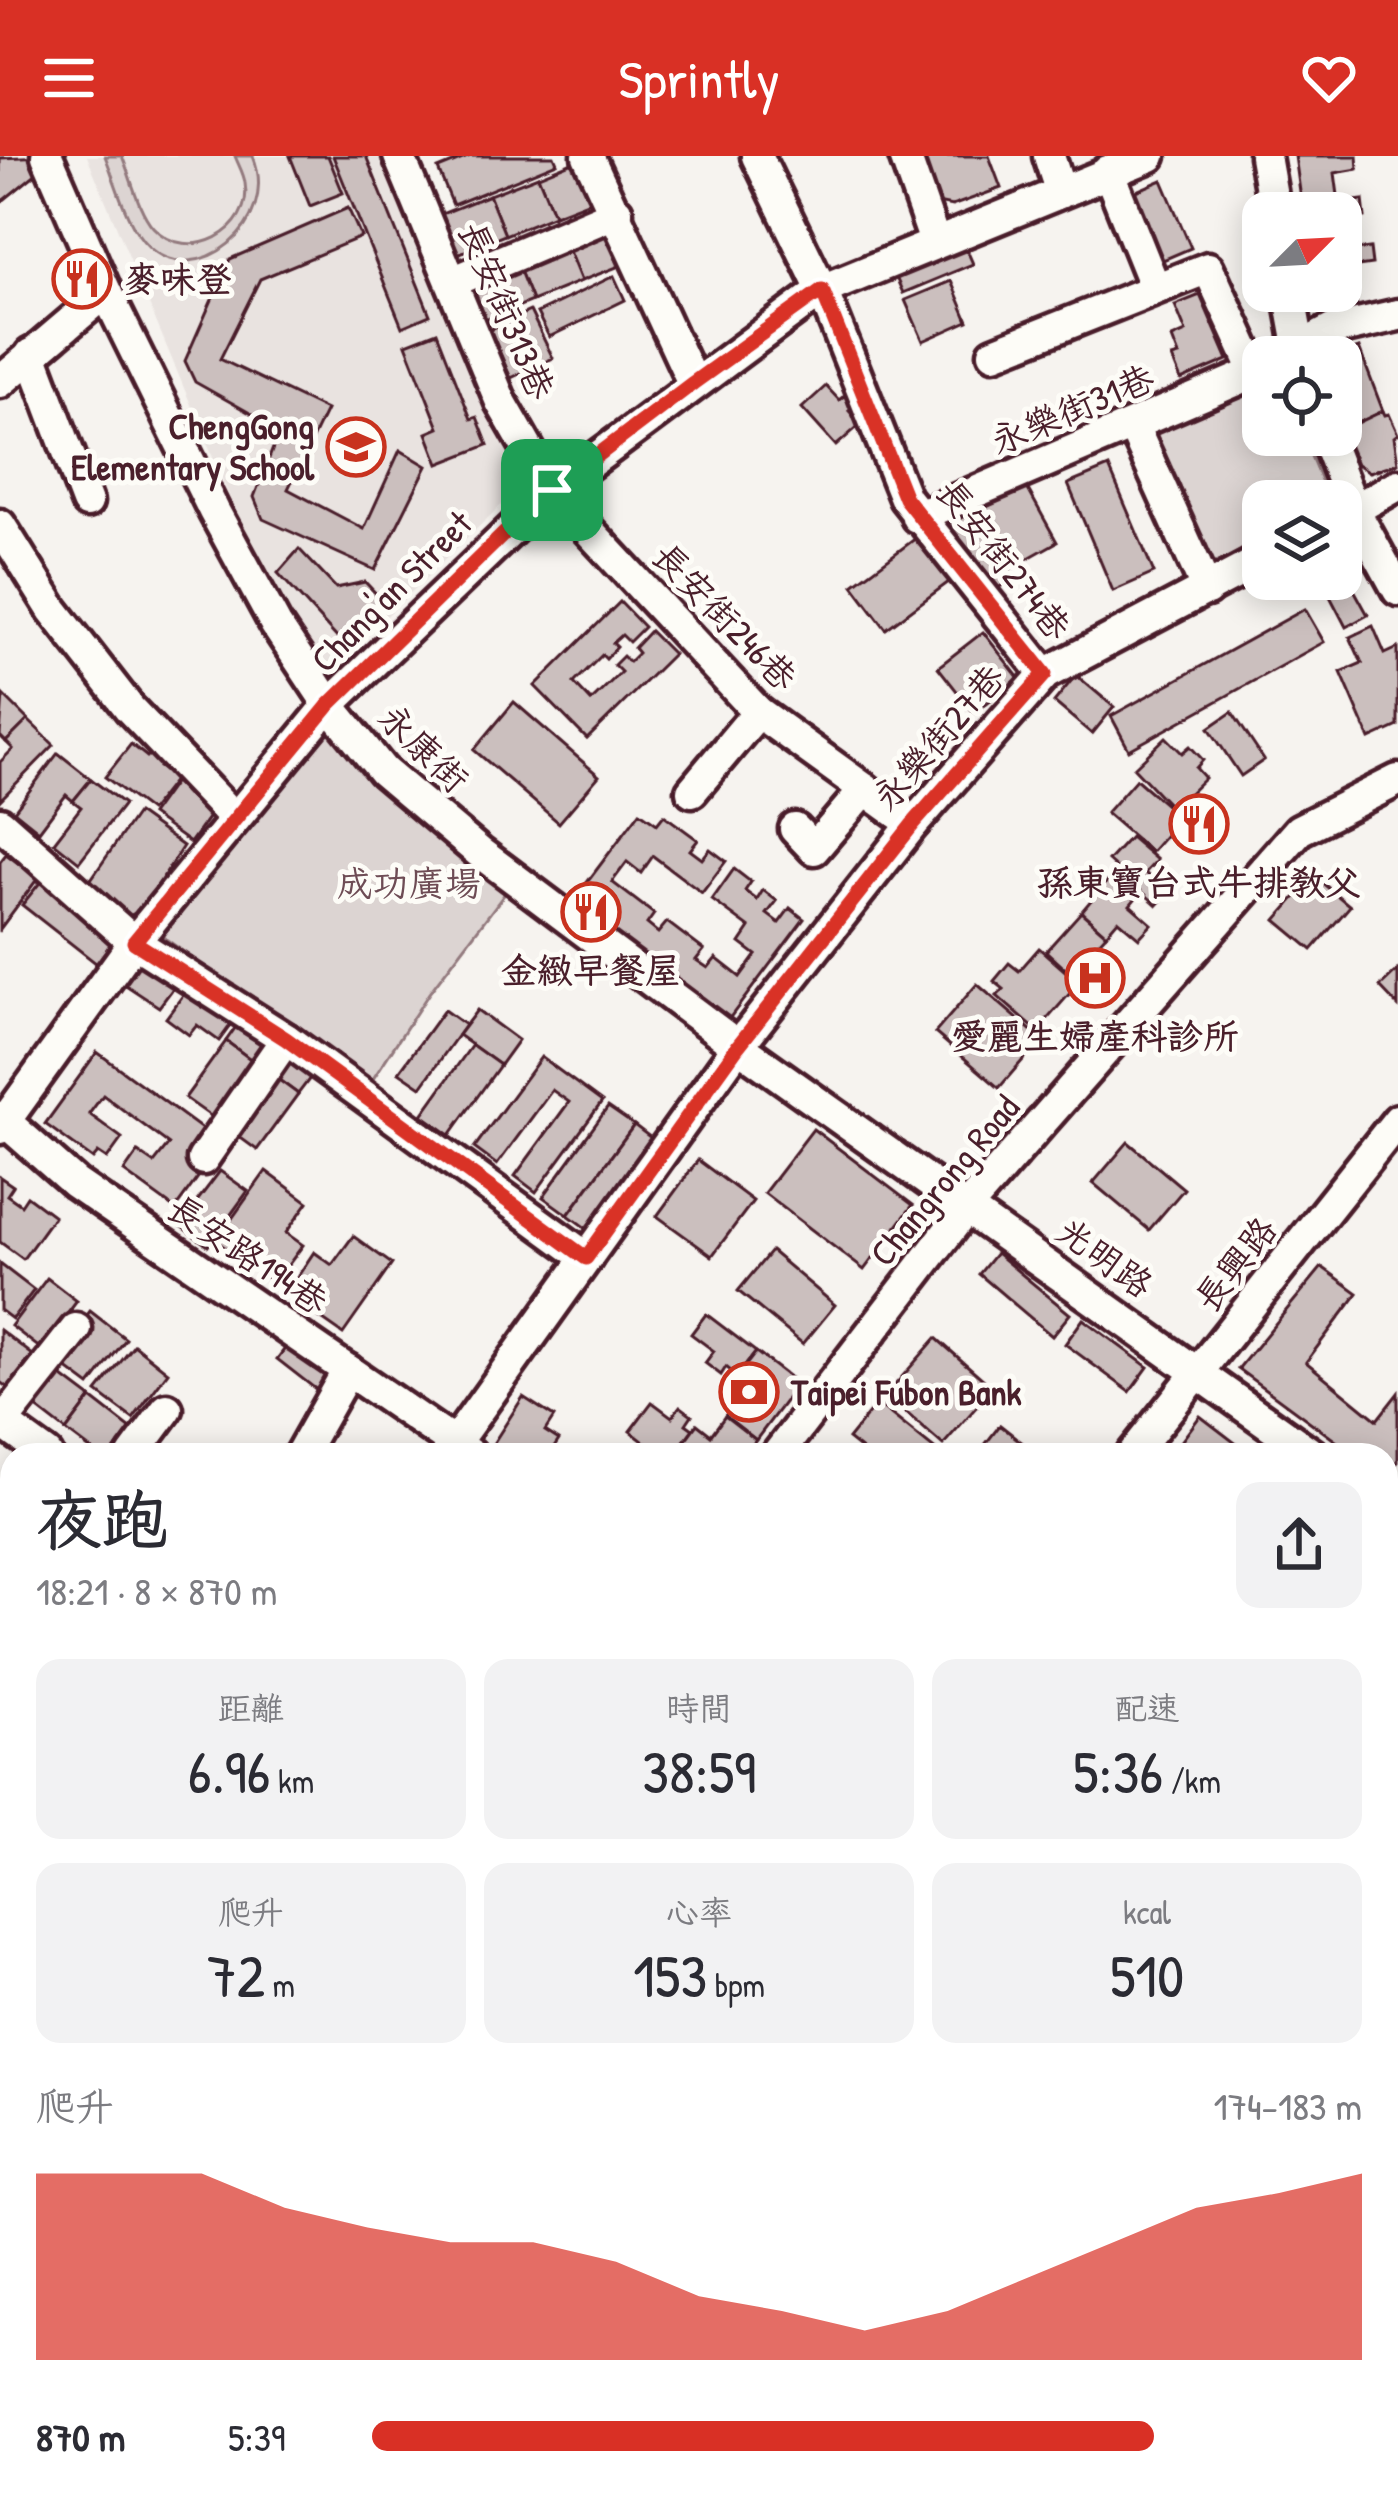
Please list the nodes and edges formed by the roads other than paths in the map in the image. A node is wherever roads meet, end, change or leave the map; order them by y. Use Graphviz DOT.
graph roads {
  1 [pos="47,156"];
  2 [pos="399,156"];
  3 [pos="588,156"];
  4 [pos="757,156"];
  5 [pos="905,156"];
  6 [pos="1049,156"];
  7 [pos="1150,156"];
  8 [pos="1265,156"];
  9 [pos="1108,171"];
  10 [pos="1060,190"];
  11 [pos="1271,192"];
  12 [pos="617,212"];
  13 [pos="935,242"];
  14 [pos="452,282"];
  15 [pos="1155,288"];
  16 [pos="822,290"];
  17 [pos="106,292"];
  18 [pos="1398,315"];
  19 [pos="1261,336"];
  20 [pos="1322,336"];
  21 [pos="994,353"];
  22 [pos="31,354"];
  23 [pos="1242,377"];
  24 [pos="0,382"];
  25 [pos="693,383"];
  26 [pos="1133,426"];
  27 [pos="1398,485"];
  28 [pos="552,490"];
  29 [pos="87,502"];
  30 [pos="1362,505"];
  31 [pos="917,517"];
  32 [pos="0,525"];
  33 [pos="1362,535"];
  34 [pos="1242,571"];
  35 [pos="1208,590"];
  36 [pos="1398,590"];
  37 [pos="1045,674"];
  38 [pos="329,705"];
  39 [pos="758,712"];
  40 [pos="1398,780"];
  41 [pos="865,789"];
  42 [pos="692,791"];
  43 [pos="235,819"];
  44 [pos="0,823"];
  45 [pos="913,824"];
  46 [pos="795,829"];
  47 [pos="134,942"];
  48 [pos="286,1039"];
  49 [pos="738,1046"];
  50 [pos="1398,1120"];
  51 [pos="2,1122"];
  52 [pos="202,1160"];
  53 [pos="968,1206"];
  54 [pos="586,1258"];
  55 [pos="76,1329"];
  56 [pos="348,1370"];
  57 [pos="1198,1372"];
  58 [pos="167,1409"];
  59 [pos="1,1422"];
  60 [pos="30,1443"];
  61 [pos="143,1443"];
  62 [pos="307,1443"];
  63 [pos="446,1443"];
  64 [pos="462,1443"];
  65 [pos="786,1443"];
  66 [pos="1142,1443"];
  67 [pos="1296,1443"];
  1 -- 17 [label="street, 永康街"];
  2 -- 14 [label="street, 長安街313巷"];
  3 -- 12 [label="street"];
  4 -- 16 [label="street, 長安街274巷"];
  5 -- 13 [label="street"];
  6 -- 10 [label="street"];
  7 -- 9 [label="street, Chang'an Street"];
  8 -- 11 [label="street"];
  9 -- 10 [label="street, Chang'an Street"];
  9 -- 15 [label="street"];
  10 -- 13 [label="street, Chang'an Street"];
  12 -- 14 [label="street"];
  12 -- 25 [label="street"];
  13 -- 16 [label="street, Chang'an Street"];
  14 -- 28 [label="street, 長安街313巷"];
  15 -- 19 [label="street"];
  15 -- 21 [label="street"];
  16 -- 25 [label="street, Chang'an Street"];
  16 -- 31 [label="street, 長安街274巷"];
  17 -- 22 [label="street"];
  17 -- 38 [label="street, 永康街"];
  18 -- 20 [label="street, 永樂街31巷"];
  22 -- 24 [label="street"];
  22 -- 29 [label="street"];
  23 -- 26 [label="street, 永樂街31巷"];
  25 -- 28 [label="street, Chang'an Street"];
  26 -- 31 [label="street, 永樂街31巷"];
  26 -- 35 [label="street"];
  27 -- 30 [label="street"];
  28 -- 38 [label="street, Chang'an Street"];
  28 -- 39 [label="street, 長安街246巷"];
  31 -- 37 [label="street, 長安街274巷"];
  32 -- 43 [label="street"];
  33 -- 36 [label="street"];
  34 -- 35 [label="street, 永樂街27巷"];
  35 -- 37 [label="street, 永樂街27巷"];
  37 -- 45 [label="street, 永樂街27巷"];
  38 -- 43 [label="street, Chang'an Street"];
  38 -- 49 [label="street, 永康街"];
  39 -- 41 [label="street, 長安街246巷"];
  39 -- 42 [label="street"];
  40 -- 53 [label="street, Changrong Road"];
  41 -- 45 [label="street, 長安街246巷"];
  41 -- 46 [label="street"];
  43 -- 47 [label="street, Chang'an Street"];
  44 -- 47 [label="street"];
  45 -- 49 [label="street, 永樂街27巷"];
  47 -- 48 [label="street"];
  47 -- 51 [label="street, Chang'an Street"];
  48 -- 52 [label="street"];
  48 -- 54 [label="street"];
  49 -- 53 [label="street, 永康街"];
  49 -- 54 [label="street, 永樂街27巷"];
  50 -- 57 [label="street, 長興路"];
  51 -- 56 [label="street, 長安路194巷"];
  53 -- 57 [label="street, 光明路"];
  53 -- 65 [label="street, Changrong Road"];
  54 -- 64 [label="street, 永樂街27巷"];
  55 -- 59 [label="street"];
  56 -- 62 [label="street"];
  56 -- 63 [label="street, 長安路194巷"];
  57 -- 66 [label="street, 長興路"];
  57 -- 67 [label="street, 光明路"];
  58 -- 61 [label="street"];
  59 -- 60 [label="street"];
}
